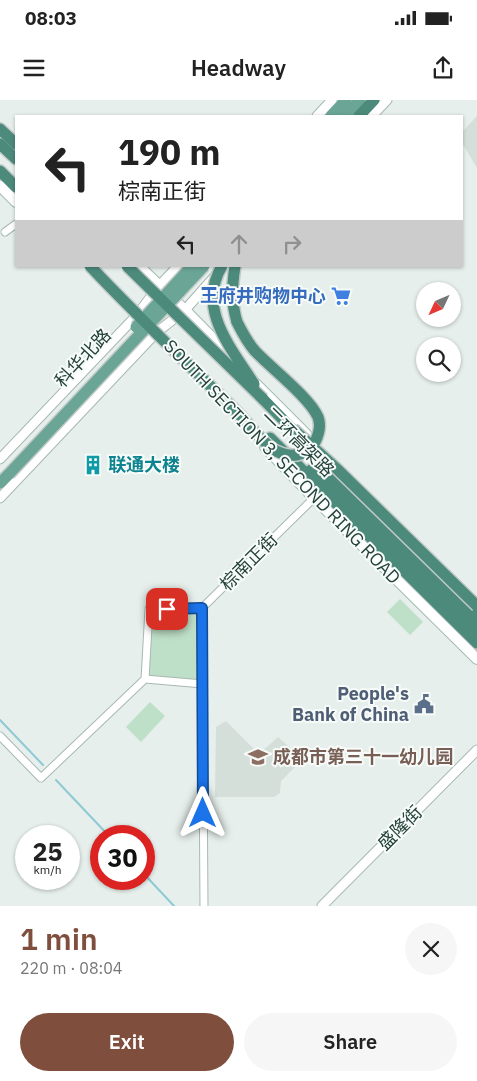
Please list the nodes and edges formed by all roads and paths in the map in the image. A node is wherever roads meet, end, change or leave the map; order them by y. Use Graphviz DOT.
graph roads {
  1 [pos="332,100"];
  2 [pos="346,100"];
  3 [pos="360,100"];
  4 [pos="374,100"];
  5 [pos="387,100"];
  6 [pos="318,115"];
  7 [pos="332,115"];
  8 [pos="346,115"];
  9 [pos="360,115"];
  10 [pos="373,115"];
  11 [pos="0,128"];
  12 [pos="15,142"];
  13 [pos="0,144"];
  14 [pos="15,158"];
  15 [pos="0,171"];
  16 [pos="0,186"];
  17 [pos="15,186"];
  18 [pos="15,201"];
  19 [pos="15,225"];
  20 [pos="5,232"];
  21 [pos="85,267"];
  22 [pos="91,267"];
  23 [pos="97,267"];
  24 [pos="127,267"];
  25 [pos="140,267"];
  26 [pos="177,267"];
  27 [pos="191,267"];
  28 [pos="203,267"];
  29 [pos="221,267"];
  30 [pos="225,267"];
  31 [pos="235,267"];
  32 [pos="159,286"];
  33 [pos="185,310"];
  34 [pos="137,315"];
  35 [pos="156,333"];
  36 [pos="263,399"];
  37 [pos="293,429"];
  38 [pos="270,438"];
  39 [pos="0,459"];
  40 [pos="4,473"];
  41 [pos="0,484"];
  42 [pos="0,498"];
  43 [pos="314,498"];
  44 [pos="448,576"];
  45 [pos="477,600"];
  46 [pos="477,606"];
  47 [pos="202,608"];
  48 [pos="477,617"];
  49 [pos="477,630"];
  50 [pos="477,642"];
  51 [pos="477,659"];
  52 [pos="145,679"];
  53 [pos="203,684"];
  54 [pos="0,736"];
  55 [pos="477,750"];
  56 [pos="204,906"];
  57 [pos="322,906"];
  1 -- 6 [label="street"];
  2 -- 7 [label="main road"];
  3 -- 8 [label="main road"];
  4 -- 9 [label="highway"];
  5 -- 10 [label="street"];
  11 -- 12 [label="highway"];
  13 -- 14 [label="highway"];
  15 -- 17 [label="highway"];
  16 -- 18 [label="main road"];
  19 -- 20 [label="street"];
  21 -- 34 [label="main road, SOUTH SECTION 3, SECOND RING ROAD"];
  22 -- 31 [label="highway, bridge"];
  23 -- 38 [label="highway, 二环高架路, bridge"];
  24 -- 36 [label="highway, 二环高架路, bridge"];
  25 -- 32 [label="main road, SOUTH SECTION 3, SECOND RING ROAD"];
  26 -- 32 [label="street"];
  27 -- 40 [label="main road, 科华北路, bridge"];
  28 -- 40 [label="main road, bridge"];
  29 -- 36 [label="highway, bridge"];
  30 -- 33 [label="street"];
  32 -- 33 [label="main road, SOUTH SECTION 3, SECOND RING ROAD"];
  32 -- 34 [label="street"];
  33 -- 35 [label="street"];
  33 -- 44 [label="main road, SOUTH SECTION 3, SECOND RING ROAD"];
  34 -- 35 [label="main road, SOUTH SECTION 3, SECOND RING ROAD"];
  34 -- 39 [label="street"];
  35 -- 42 [label="street"];
  35 -- 43 [label="main road, SOUTH SECTION 3, SECOND RING ROAD"];
  36 -- 37 [label="highway, 二环高架路"];
  37 -- 46 [label="highway, 二环高架路, bridge"];
  37 -- 48 [label="highway, bridge"];
  38 -- 49 [label="highway, bridge"];
  38 -- 50 [label="highway, 二环高架路, bridge"];
  40 -- 41 [label="main road, 科华北路"];
  43 -- 47 [label="street, 棕南正街"];
  43 -- 51 [label="main road, SOUTH SECTION 3, SECOND RING ROAD"];
  44 -- 45 [label="main road, SOUTH SECTION 3, SECOND RING ROAD"];
  44 -- 46 [label="main road"];
  47 -- 52 [label="street"];
  47 -- 53 [label="street"];
  52 -- 53 [label="street"];
  52 -- 54 [label="street"];
  53 -- 56 [label="street"];
  55 -- 57 [label="street, 盛隆街"];
}
